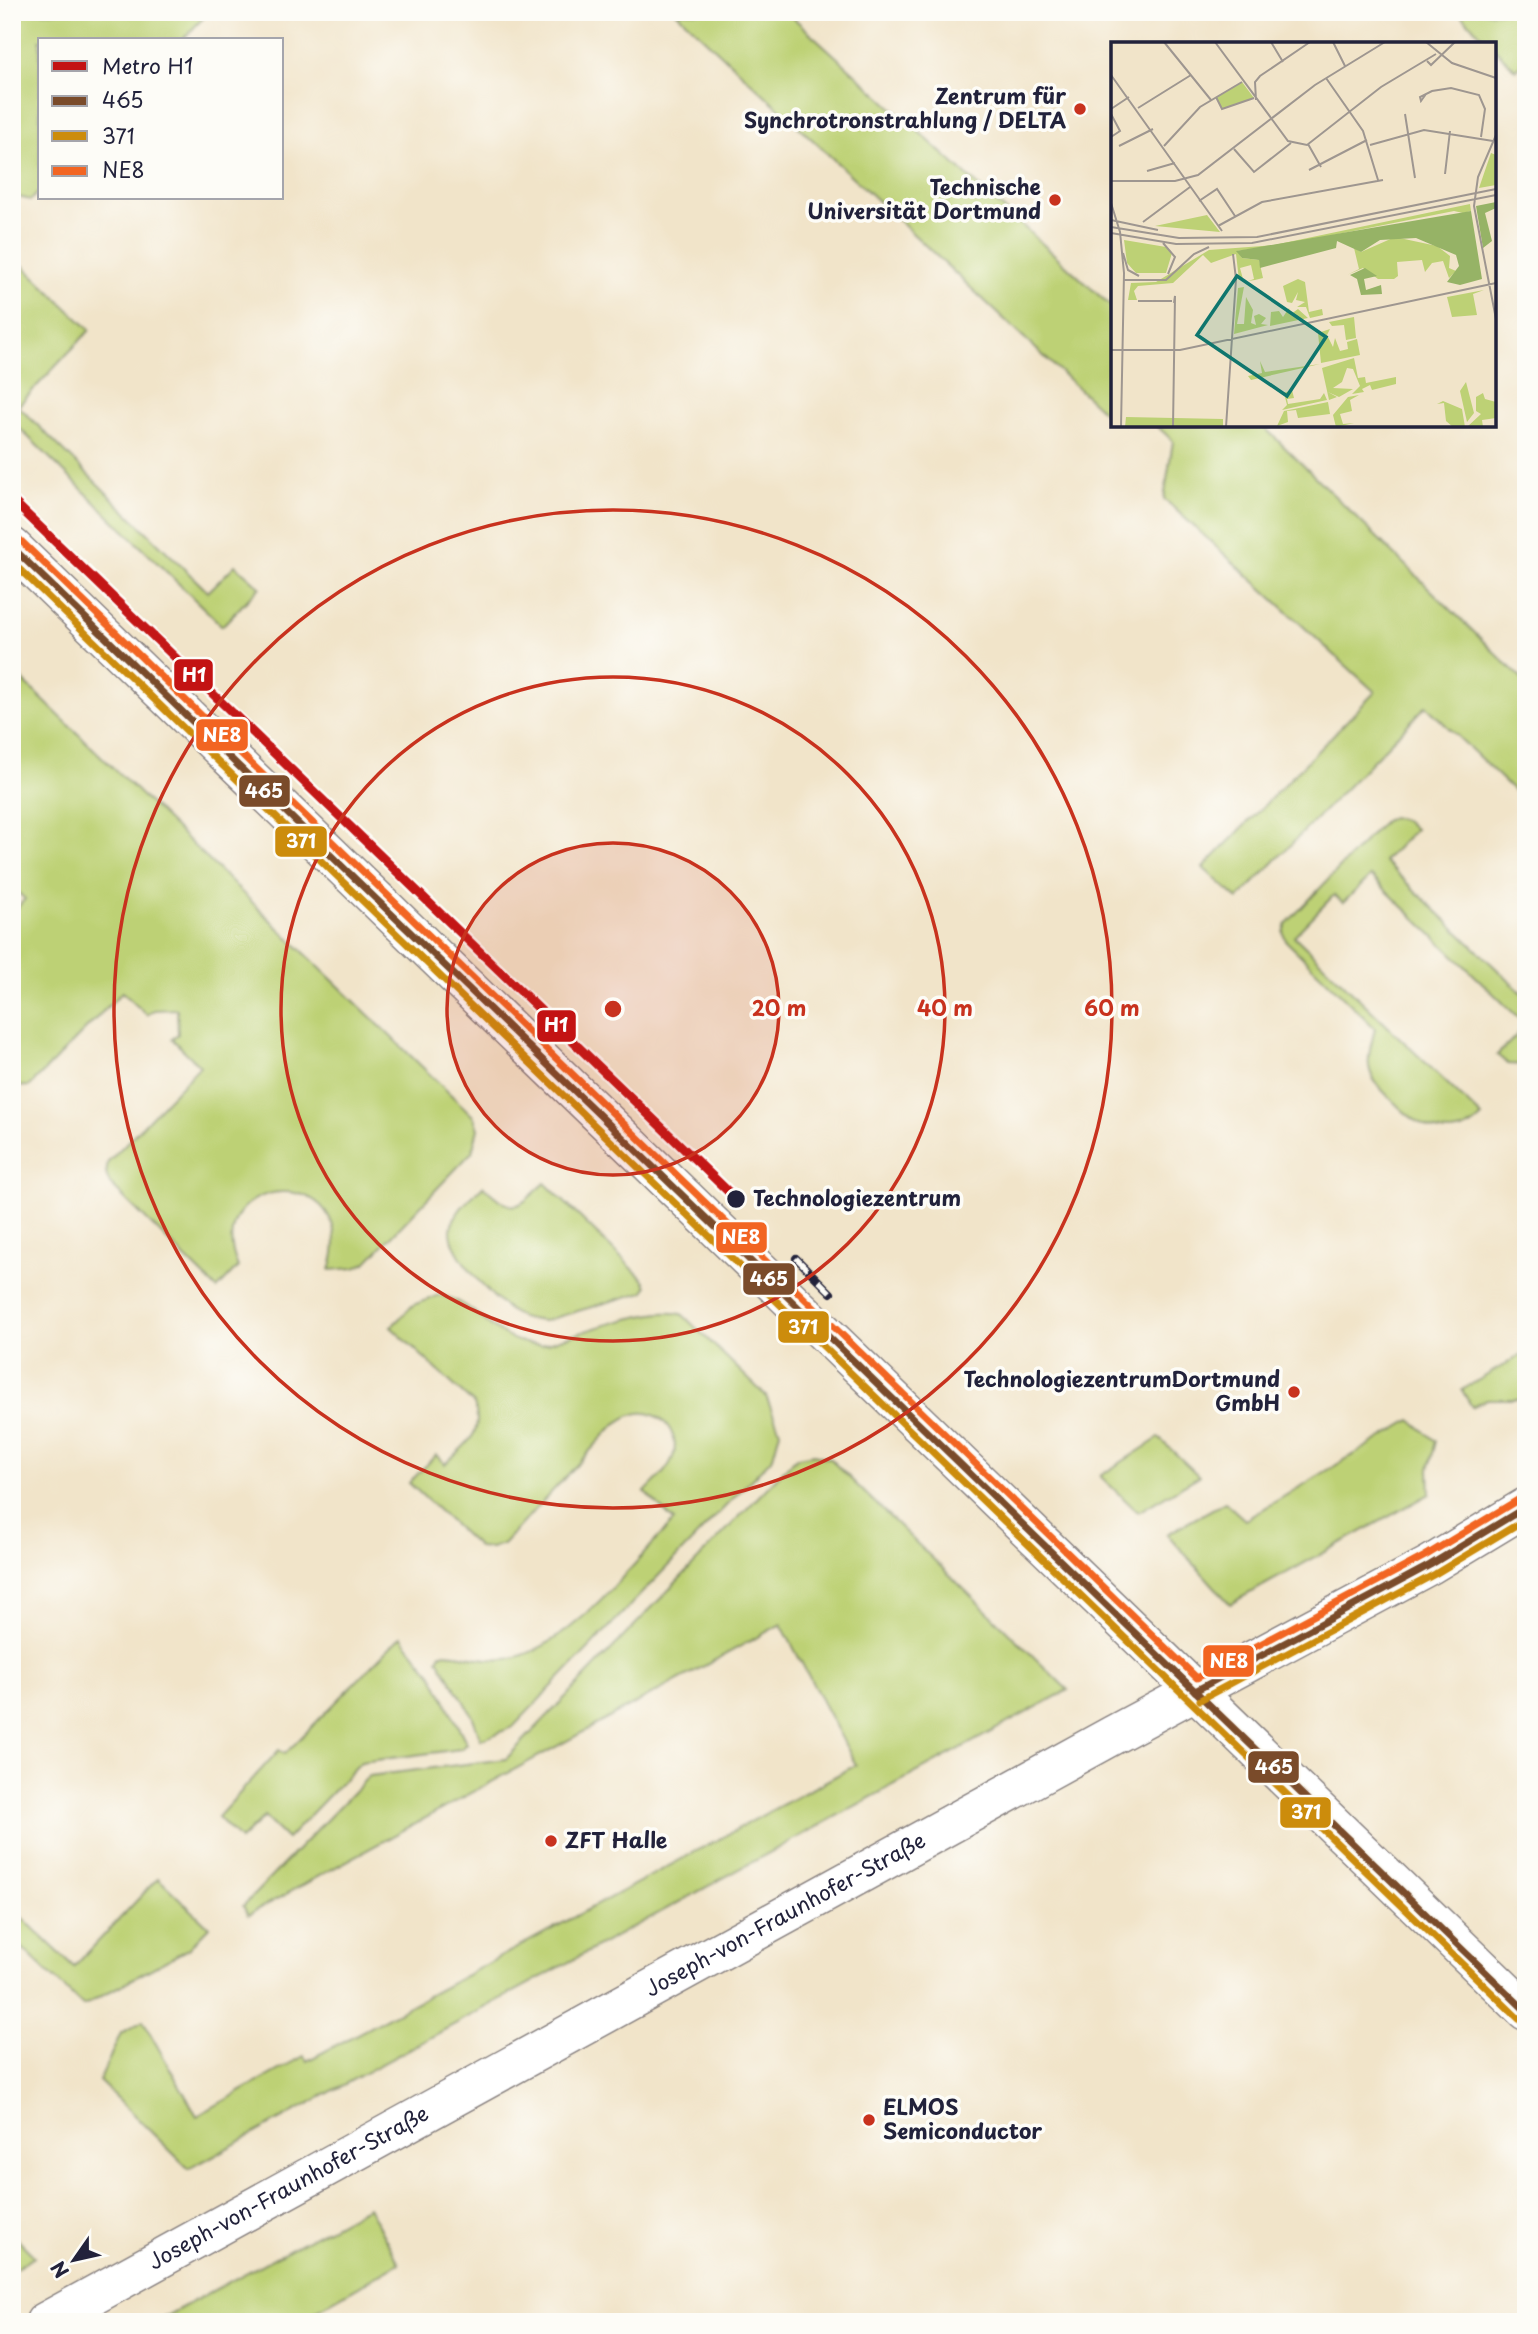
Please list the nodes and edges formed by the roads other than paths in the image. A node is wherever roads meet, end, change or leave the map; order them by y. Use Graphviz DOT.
graph roads {
  1 [pos="12,547"];
  2 [pos="1526,1507"];
  3 [pos="1195,1691"];
  4 [pos="1526,2011"];
  5 [pos="45,2322"];
  1 -- 3 [label="street"];
  2 -- 3 [label="street, Joseph-von-Fraunhofer-Straße"];
  3 -- 4 [label="street"];
  3 -- 5 [label="street, Joseph-von-Fraunhofer-Straße"];
}
